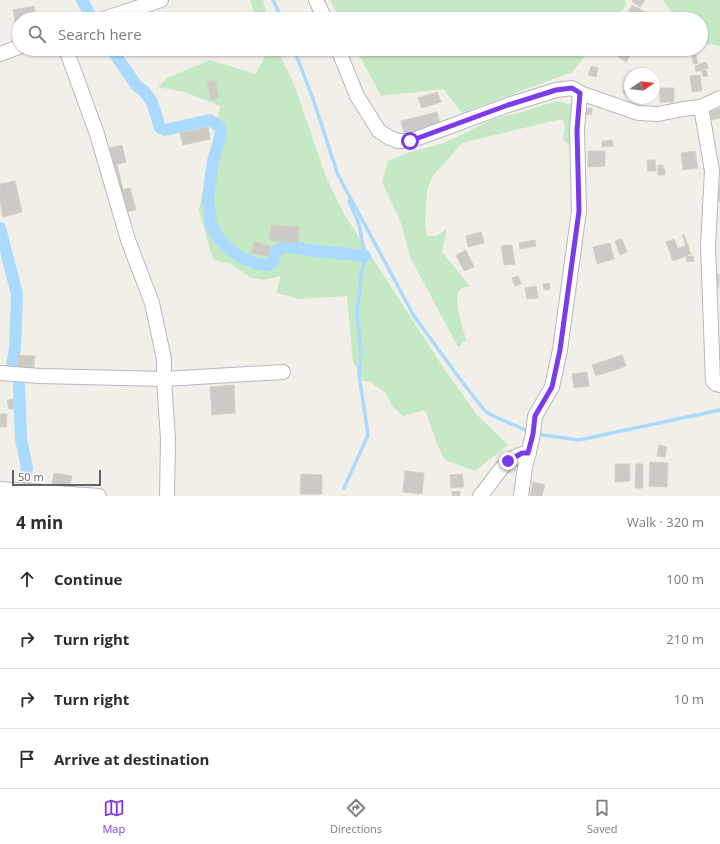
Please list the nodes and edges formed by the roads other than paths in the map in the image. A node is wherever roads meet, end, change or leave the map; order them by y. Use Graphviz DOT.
graph roads {
  1 [pos="161,0"];
  2 [pos="316,0"];
  3 [pos="124,12"];
  4 [pos="322,12"];
  5 [pos="12,50"];
  6 [pos="0,54"];
  7 [pos="69,56"];
  8 [pos="341,56"];
  9 [pos="580,93"];
  10 [pos="720,98"];
  11 [pos="701,108"];
  12 [pos="283,372"];
  13 [pos="0,373"];
  14 [pos="164,379"];
  15 [pos="720,385"];
  16 [pos="528,453"];
  17 [pos="0,489"];
  18 [pos="99,496"];
  19 [pos="167,496"];
  20 [pos="480,496"];
  21 [pos="521,496"];
  1 -- 3 [label="street"];
  2 -- 4 [label="street"];
  5 -- 6 [label="street"];
  7 -- 14 [label="street"];
  8 -- 9 [label="street"];
  9 -- 11 [label="street"];
  9 -- 16 [label="street"];
  10 -- 11 [label="street"];
  11 -- 15 [label="street"];
  12 -- 14 [label="street"];
  13 -- 14 [label="street"];
  14 -- 19 [label="street"];
  16 -- 20 [label="street"];
  16 -- 21 [label="street"];
  17 -- 18 [label="street"];
}
